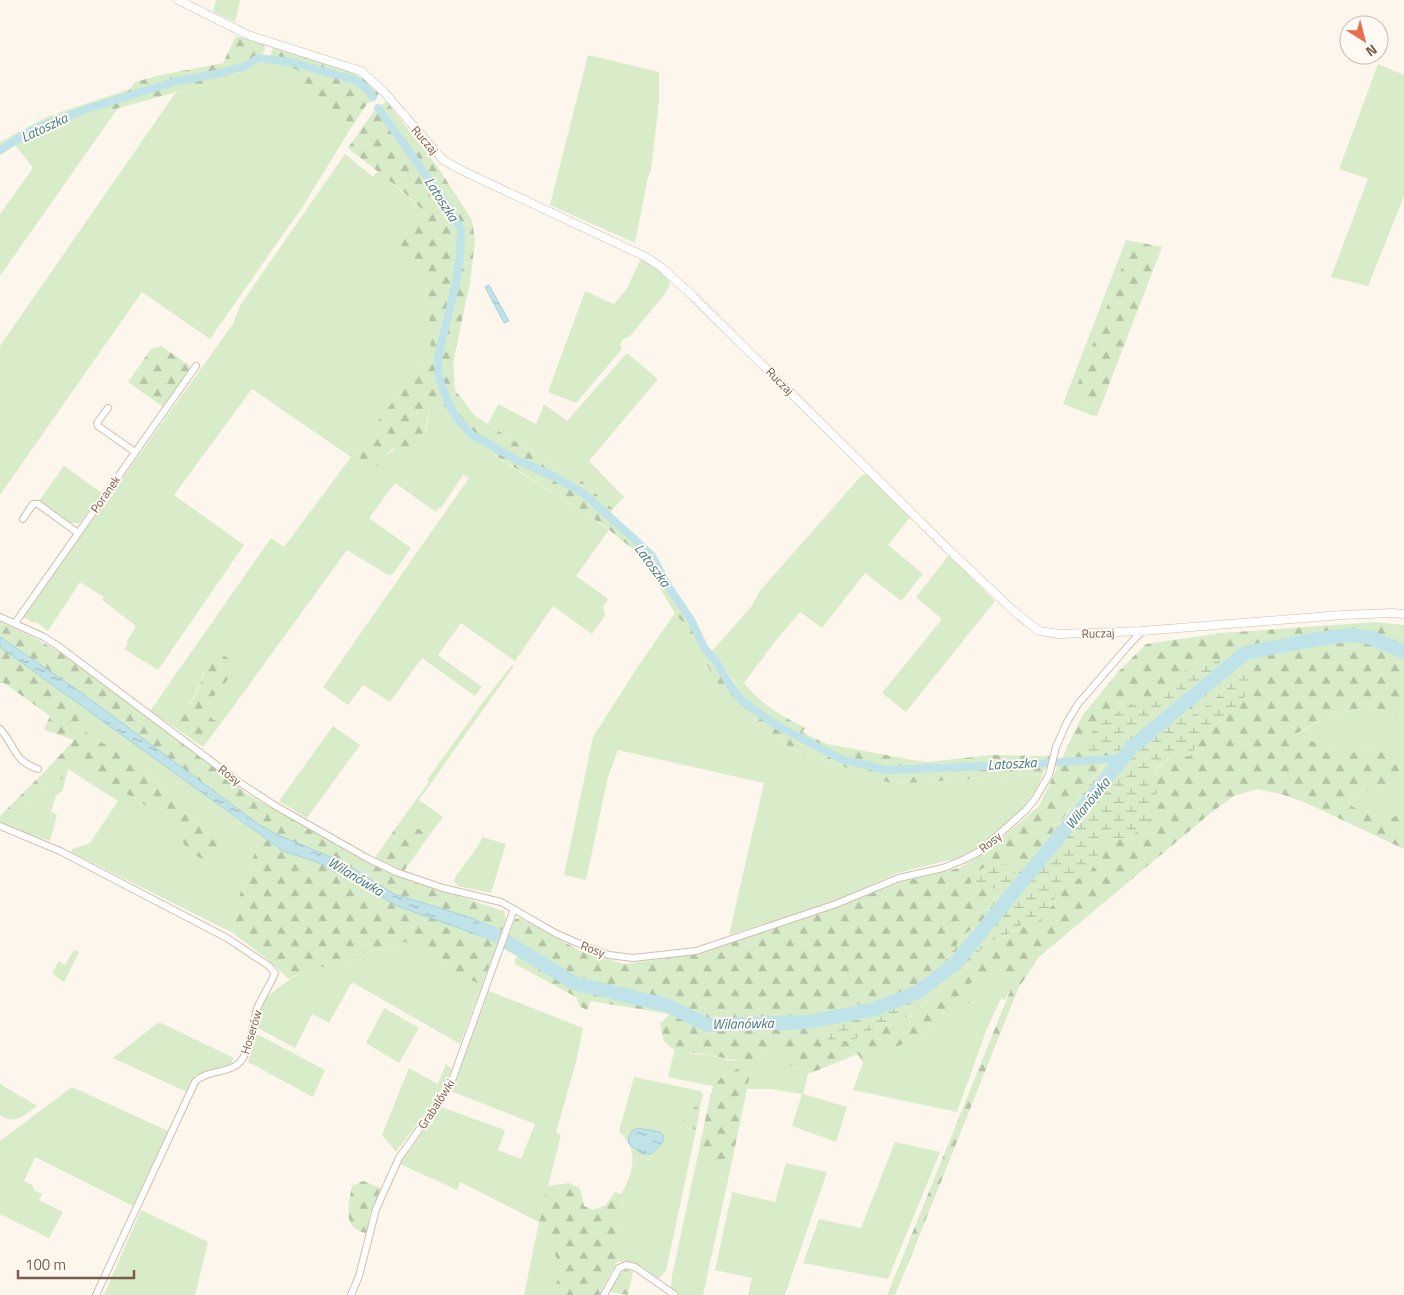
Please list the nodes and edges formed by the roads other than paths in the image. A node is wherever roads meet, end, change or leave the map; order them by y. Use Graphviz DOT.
graph roads {
  1 [pos="178,0"];
  2 [pos="196,366"];
  3 [pos="108,408"];
  4 [pos="135,452"];
  5 [pos="23,519"];
  6 [pos="78,533"];
  7 [pos="1404,614"];
  8 [pos="0,618"];
  9 [pos="15,624"];
  10 [pos="1142,631"];
  11 [pos="0,729"];
  12 [pos="38,769"];
  13 [pos="0,826"];
  14 [pos="514,910"];
  15 [pos="96,1295"];
  16 [pos="351,1295"];
  17 [pos="604,1295"];
  18 [pos="675,1295"];
  1 -- 10 [label="street, Ruczaj"];
  2 -- 4 [label="street, Poranek"];
  3 -- 4 [label="street"];
  4 -- 6 [label="street, Poranek"];
  5 -- 6 [label="street"];
  6 -- 9 [label="street, Poranek"];
  7 -- 10 [label="street, Ruczaj"];
  8 -- 9 [label="street, Rosy"];
  9 -- 14 [label="street, Rosy"];
  10 -- 14 [label="street, Rosy"];
  11 -- 12 [label="street"];
  13 -- 15 [label="street, Hoserów"];
  14 -- 16 [label="street, Grabalówki"];
  17 -- 18 [label="street"];
}
